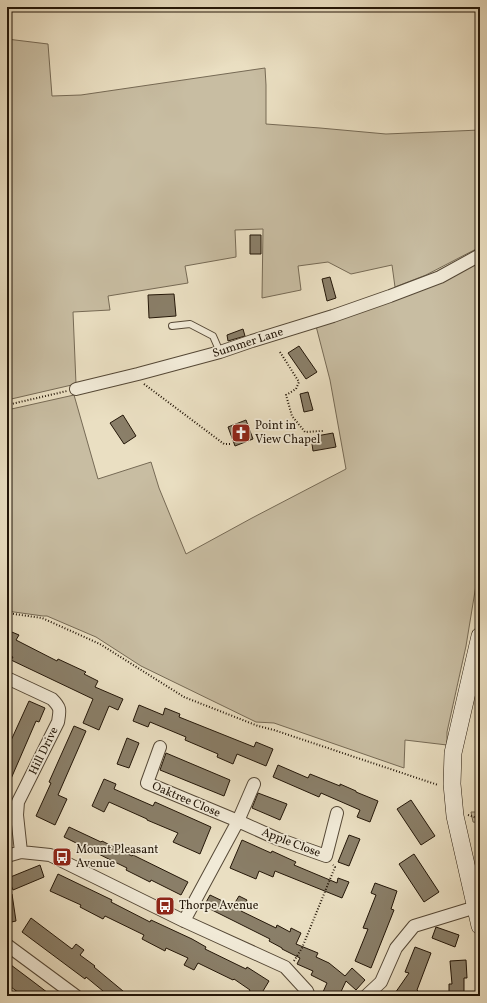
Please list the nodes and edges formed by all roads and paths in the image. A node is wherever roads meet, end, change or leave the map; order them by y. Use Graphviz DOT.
graph roads {
  1 [pos="480,255"];
  2 [pos="172,326"];
  3 [pos="220,352"];
  4 [pos="280,352"];
  5 [pos="138,374"];
  6 [pos="76,389"];
  7 [pos="7,405"];
  8 [pos="322,431"];
  9 [pos="231,444"];
  10 [pos="7,613"];
  11 [pos="480,636"];
  12 [pos="7,678"];
  13 [pos="160,747"];
  14 [pos="254,784"];
  15 [pos="452,784"];
  16 [pos="338,813"];
  17 [pos="238,821"];
  18 [pos="21,852"];
  19 [pos="7,856"];
  20 [pos="326,856"];
  21 [pos="476,907"];
  22 [pos="184,921"];
  23 [pos="480,926"];
  24 [pos="7,945"];
  25 [pos="288,971"];
  26 [pos="76,996"];
  27 [pos="309,996"];
  28 [pos="366,996"];
  1 -- 3 [label="street, Summer Lane"];
  2 -- 3 [label="lane"];
  3 -- 5 [label="street, Summer Lane"];
  4 -- 8 [label="path"];
  5 -- 6 [label="street, Summer Lane"];
  5 -- 9 [label="path"];
  6 -- 7 [label="path"];
  10 -- 15 [label="path"];
  11 -- 15 [label="street"];
  12 -- 18 [label="street, Hill Drive"];
  13 -- 17 [label="street, Oaktree Close"];
  14 -- 17 [label="street"];
  15 -- 21 [label="street"];
  16 -- 20 [label="street, Apple Close"];
  17 -- 20 [label="street, Apple Close"];
  17 -- 22 [label="street"];
  18 -- 19 [label="street"];
  18 -- 22 [label="street"];
  20 -- 25 [label="path"];
  21 -- 23 [label="street"];
  21 -- 28 [label="street"];
  22 -- 25 [label="street"];
  24 -- 26 [label="street"];
  25 -- 27 [label="street"];
}
